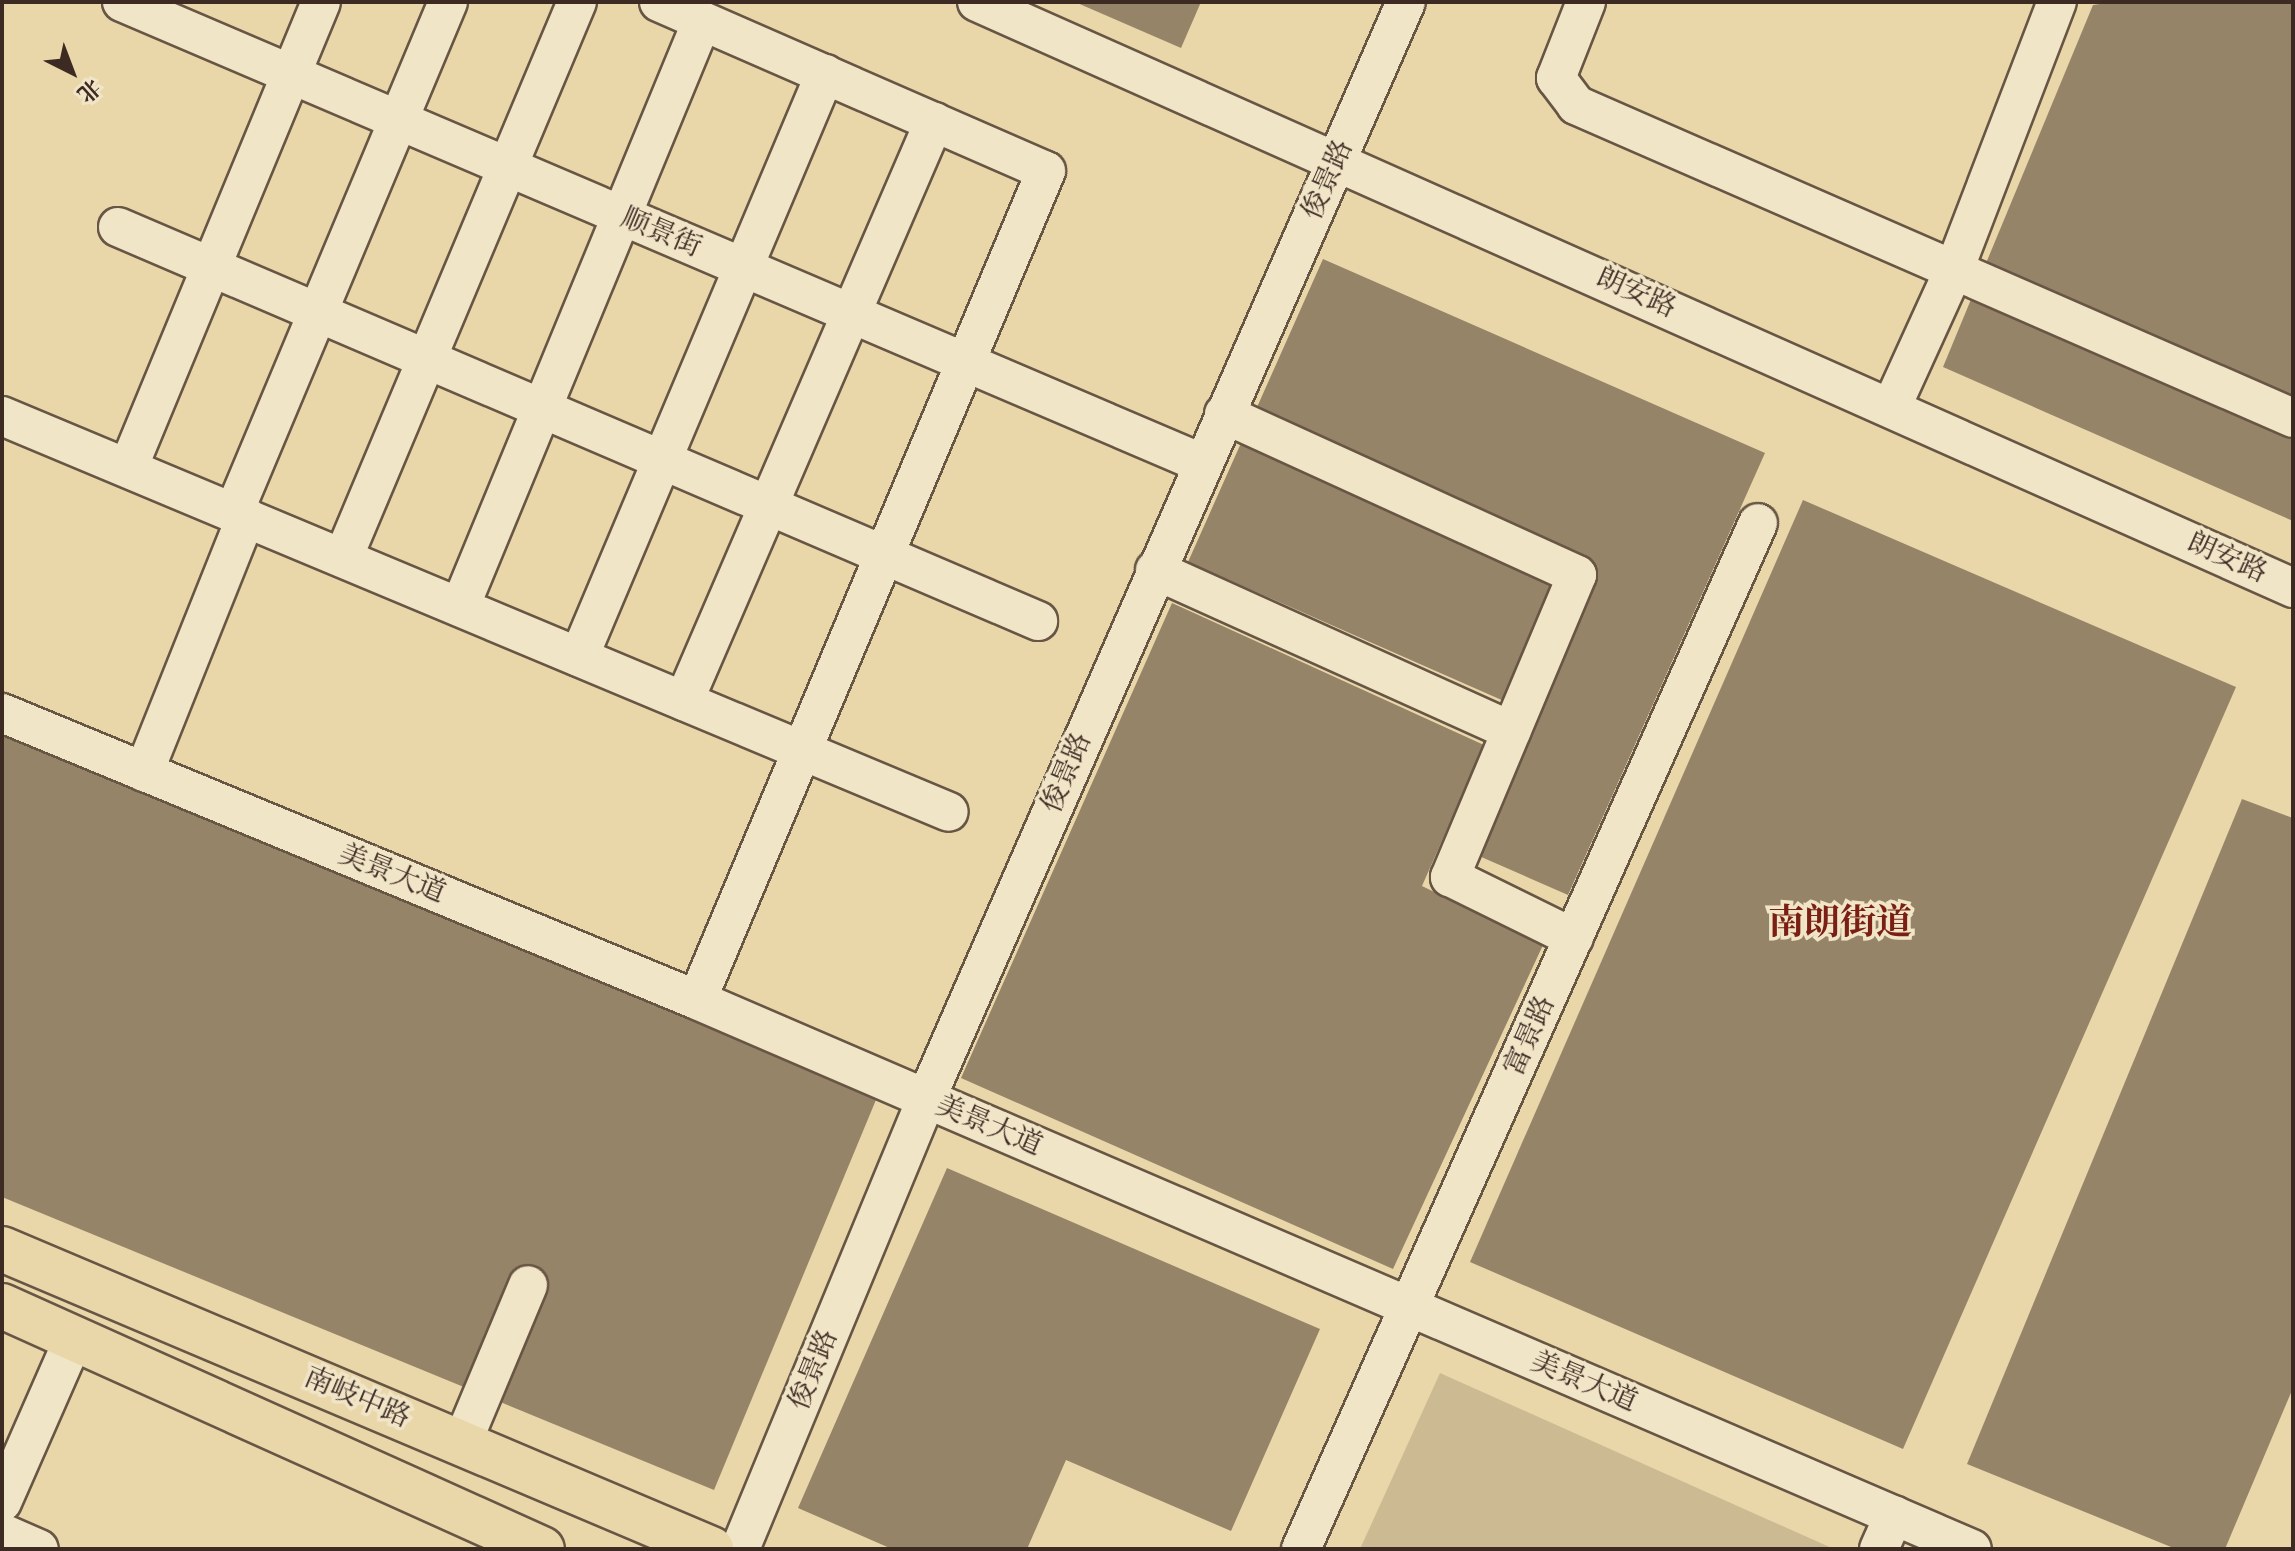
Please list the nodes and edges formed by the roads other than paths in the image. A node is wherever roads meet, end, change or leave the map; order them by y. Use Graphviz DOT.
graph roads {
  1 [pos="122,2"];
  2 [pos="321,2"];
  3 [pos="448,2"];
  4 [pos="577,2"];
  5 [pos="659,2"];
  6 [pos="977,2"];
  7 [pos="1406,2"];
  8 [pos="1586,2"];
  9 [pos="2057,2"];
  10 [pos="702,21"];
  11 [pos="825,74"];
  12 [pos="291,75"];
  13 [pos="398,121"];
  14 [pos="934,122"];
  15 [pos="1337,160"];
  16 [pos="508,167"];
  17 [pos="621,215"];
  18 [pos="118,227"];
  19 [pos="212,267"];
  20 [pos="743,268"];
  21 [pos="1954,270"];
  22 [pos="318,312"];
  23 [pos="851,314"];
  24 [pos="427,359"];
  25 [pos="965,363"];
  26 [pos="1891,408"];
  27 [pos="542,409"];
  28 [pos="1224,414"];
  29 [pos="2,416"];
  30 [pos="2293,418"];
  31 [pos="662,460"];
  32 [pos="1201,463"];
  33 [pos="128,468"];
  34 [pos="769,506"];
  35 [pos="240,515"];
  36 [pos="1758,523"];
  37 [pos="884,555"];
  38 [pos="343,558"];
  39 [pos="1155,570"];
  40 [pos="2293,588"];
  41 [pos="460,607"];
  42 [pos="1038,621"];
  43 [pos="579,657"];
  44 [pos="684,701"];
  45 [pos="2,713"];
  46 [pos="1511,731"];
  47 [pos="802,750"];
  48 [pos="144,772"];
  49 [pos="949,812"];
  50 [pos="1574,938"];
  51 [pos="697,1000"];
  52 [pos="926,1099"];
  53 [pos="2,1249"];
  54 [pos="528,1285"];
  55 [pos="2,1306"];
  56 [pos="1410,1308"];
  57 [pos="74,1338"];
  58 [pos="462,1443"];
  59 [pos="2,1502"];
  60 [pos="1894,1515"];
  61 [pos="2,1533"];
  62 [pos="39,1549"];
  63 [pos="542,1549"];
  64 [pos="711,1549"];
  65 [pos="740,1549"];
  66 [pos="1301,1549"];
  67 [pos="1879,1549"];
  68 [pos="1972,1549"];
  1 -- 12 [label="street, 顺景街"];
  2 -- 12 [label="street"];
  3 -- 13 [label="street"];
  4 -- 16 [label="street"];
  5 -- 10 [label="street"];
  6 -- 15 [label="street, 朗安路"];
  7 -- 15 [label="street, 俊景路"];
  8 -- 21 [label="street"];
  9 -- 21 [label="street"];
  10 -- 11 [label="street"];
  10 -- 17 [label="street"];
  11 -- 14 [label="street"];
  11 -- 20 [label="street"];
  12 -- 13 [label="street, 顺景街"];
  12 -- 19 [label="street"];
  13 -- 16 [label="street, 顺景街"];
  13 -- 22 [label="street"];
  14 -- 23 [label="street"];
  14 -- 25 [label="street"];
  15 -- 26 [label="street, 朗安路"];
  15 -- 28 [label="street, 俊景路"];
  16 -- 17 [label="street, 顺景街"];
  16 -- 24 [label="street"];
  17 -- 20 [label="street, 顺景街"];
  17 -- 27 [label="street"];
  18 -- 19 [label="street"];
  19 -- 22 [label="street"];
  19 -- 33 [label="street"];
  20 -- 23 [label="street, 顺景街"];
  20 -- 31 [label="street"];
  21 -- 26 [label="street"];
  21 -- 30 [label="street"];
  22 -- 24 [label="street"];
  22 -- 35 [label="street"];
  23 -- 25 [label="street, 顺景街"];
  23 -- 34 [label="street"];
  24 -- 27 [label="street"];
  24 -- 38 [label="street"];
  25 -- 32 [label="street, 顺景街"];
  25 -- 37 [label="street"];
  26 -- 40 [label="street, 朗安路"];
  27 -- 31 [label="street"];
  27 -- 41 [label="street"];
  28 -- 32 [label="street, 俊景路"];
  28 -- 46 [label="street"];
  29 -- 33 [label="street"];
  31 -- 34 [label="street"];
  31 -- 43 [label="street"];
  32 -- 39 [label="street, 俊景路"];
  33 -- 35 [label="street"];
  34 -- 37 [label="street"];
  34 -- 44 [label="street"];
  35 -- 38 [label="street"];
  35 -- 48 [label="street"];
  36 -- 50 [label="street, 富景路"];
  37 -- 42 [label="street"];
  37 -- 47 [label="street"];
  38 -- 41 [label="street"];
  39 -- 46 [label="street"];
  39 -- 52 [label="street, 俊景路"];
  41 -- 43 [label="street"];
  43 -- 44 [label="street"];
  44 -- 47 [label="street"];
  45 -- 48 [label="street, 美景大道"];
  46 -- 50 [label="street"];
  47 -- 49 [label="street"];
  47 -- 51 [label="street"];
  48 -- 51 [label="street, 美景大道"];
  50 -- 56 [label="street, 富景路"];
  51 -- 52 [label="street, 美景大道"];
  52 -- 56 [label="street, 美景大道"];
  52 -- 65 [label="street, 俊景路"];
  53 -- 58 [label="main road, 南岐中路"];
  54 -- 58 [label="street"];
  55 -- 57 [label="main road"];
  56 -- 60 [label="street, 美景大道"];
  56 -- 66 [label="street, 富景路"];
  57 -- 59 [label="street"];
  57 -- 63 [label="main road"];
  58 -- 64 [label="main road, 南岐中路"];
  60 -- 67 [label="street"];
  60 -- 68 [label="street, 美景大道"];
  61 -- 62 [label="street"];
}
